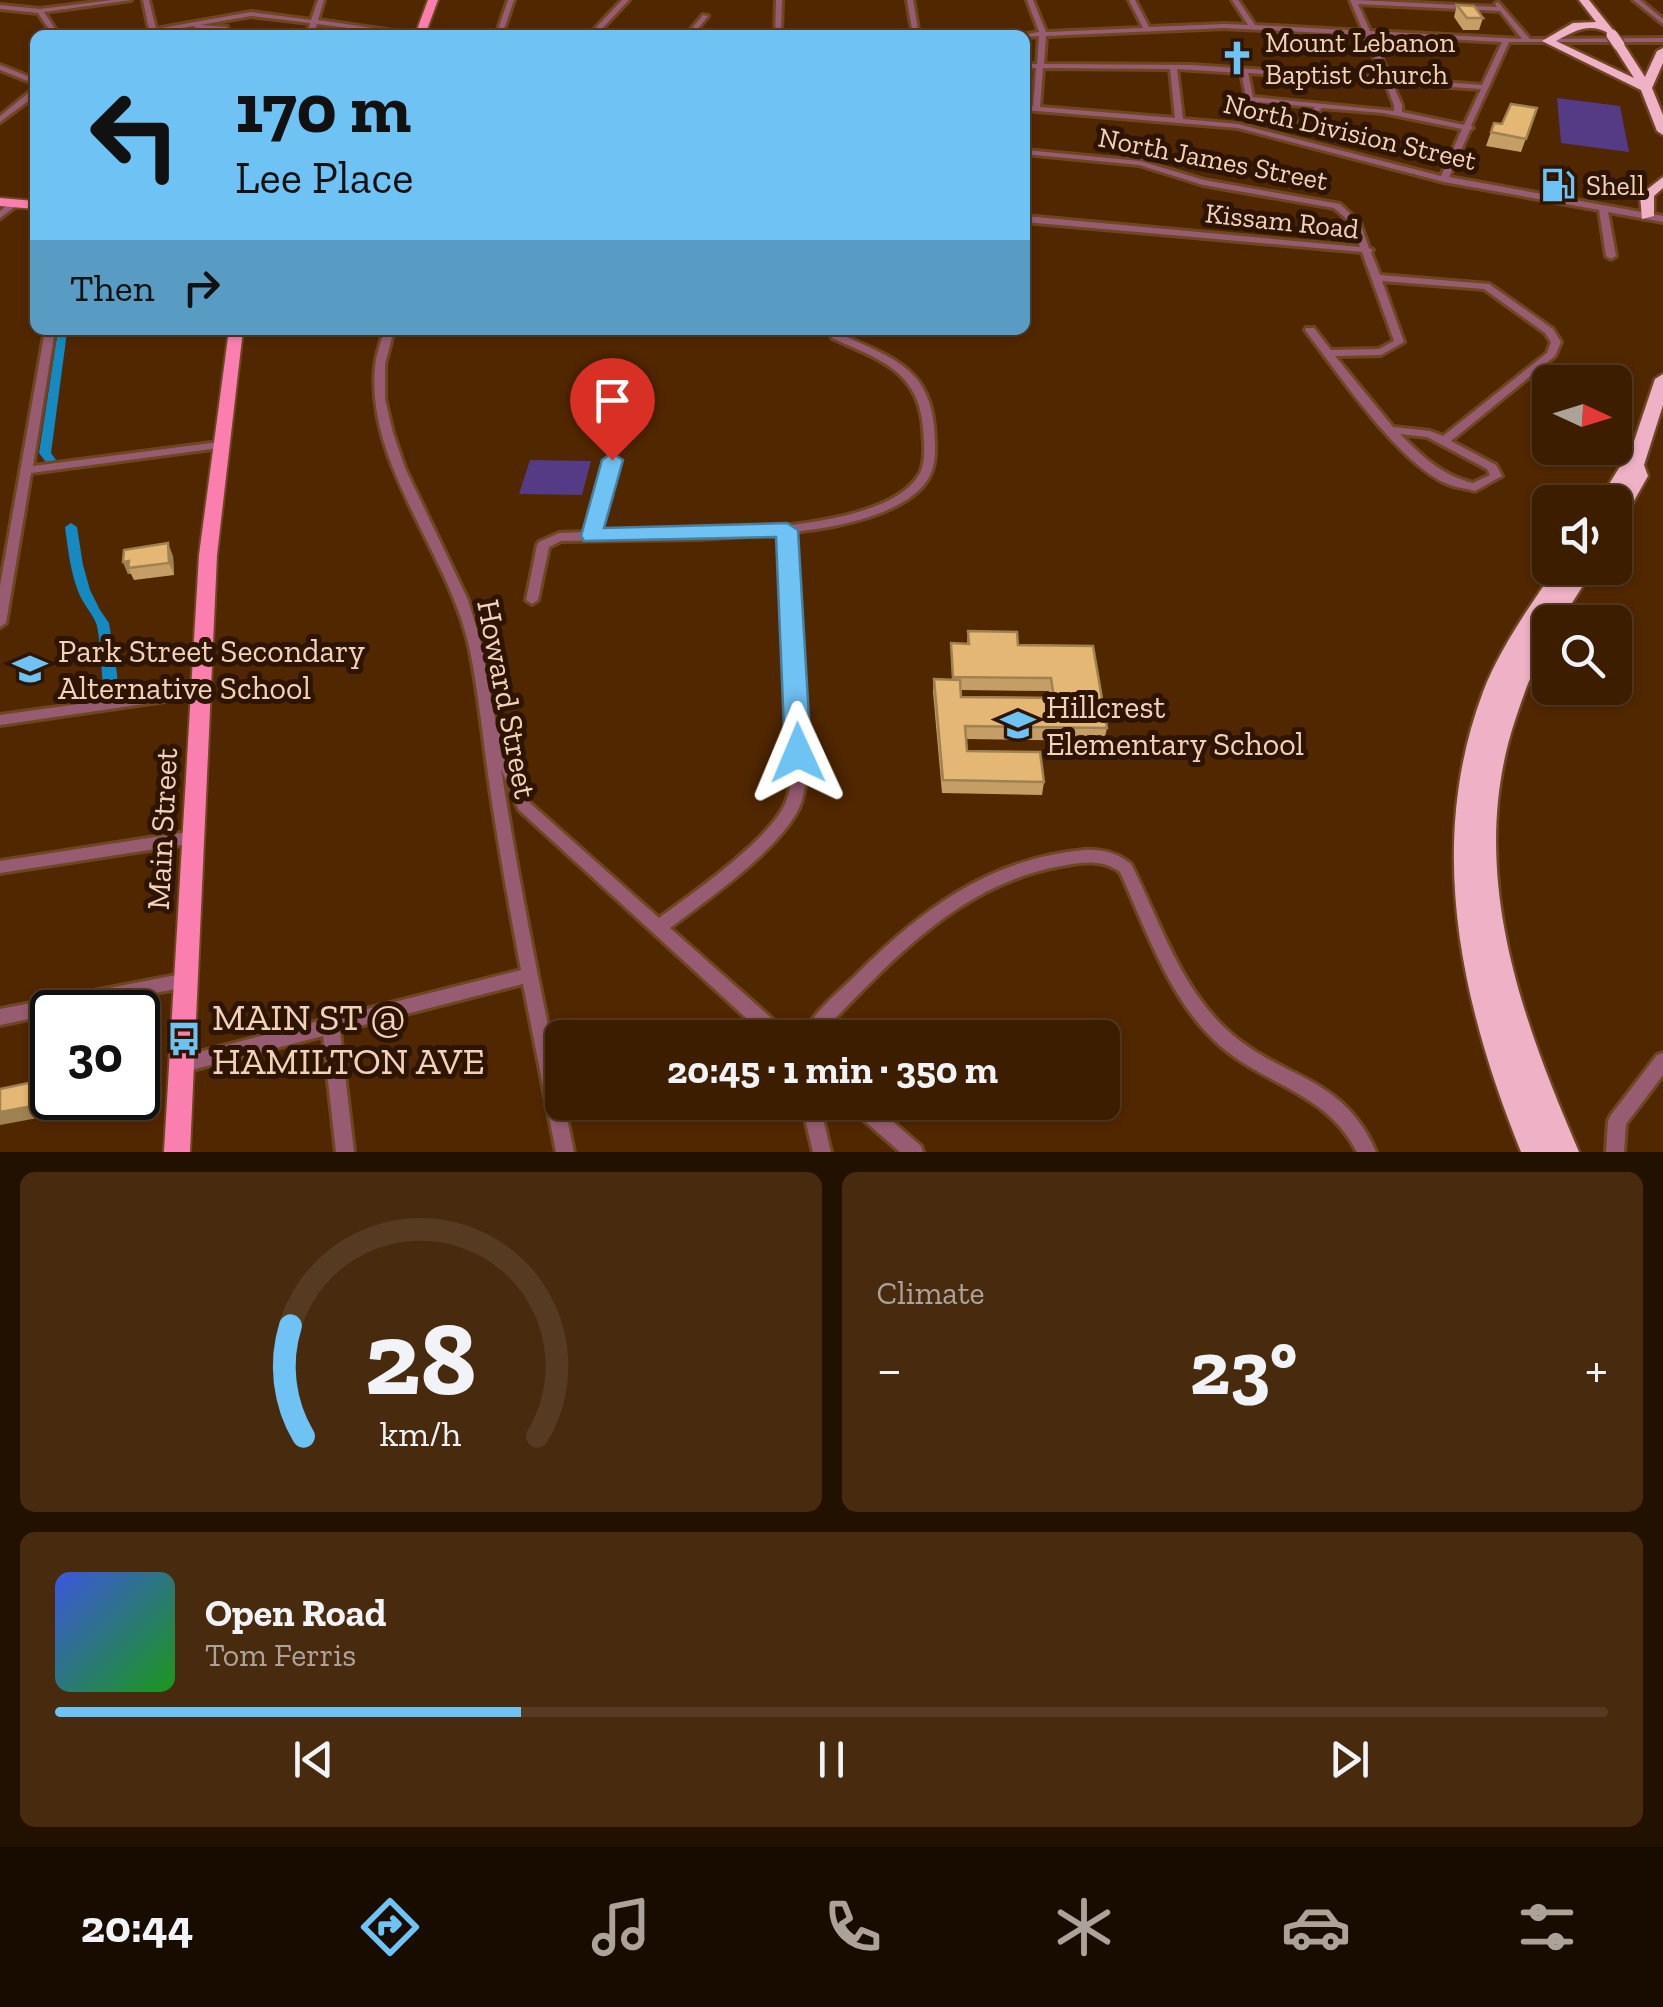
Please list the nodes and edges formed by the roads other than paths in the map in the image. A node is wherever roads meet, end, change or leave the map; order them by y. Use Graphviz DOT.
graph roads {
  1 [pos="128,0"];
  2 [pos="146,0"];
  3 [pos="262,0"];
  4 [pos="321,0"];
  5 [pos="432,0"];
  6 [pos="511,0"];
  7 [pos="626,0"];
  8 [pos="780,0"];
  9 [pos="910,0"];
  10 [pos="1030,0"];
  11 [pos="1132,0"];
  12 [pos="1234,0"];
  13 [pos="1494,0"];
  14 [pos="1636,0"];
  15 [pos="1356,1"];
  16 [pos="1585,1"];
  17 [pos="0,7"];
  18 [pos="1502,9"];
  19 [pos="40,11"];
  20 [pos="265,14"];
  21 [pos="238,15"];
  22 [pos="705,16"];
  23 [pos="315,20"];
  24 [pos="1663,22"];
  25 [pos="1577,24"];
  26 [pos="176,26"];
  27 [pos="1252,26"];
  28 [pos="1146,27"];
  29 [pos="225,28"];
  30 [pos="53,30"];
  31 [pos="153,30"];
  32 [pos="223,30"];
  33 [pos="312,30"];
  34 [pos="384,30"];
  35 [pos="421,30"];
  36 [pos="501,30"];
  37 [pos="597,30"];
  38 [pos="693,30"];
  39 [pos="778,30"];
  40 [pos="915,30"];
  41 [pos="1370,32"];
  42 [pos="1043,34"];
  43 [pos="1030,35"];
  44 [pos="1612,35"];
  45 [pos="1506,40"];
  46 [pos="1663,40"];
  47 [pos="1528,41"];
  48 [pos="1548,41"];
  49 [pos="1576,46"];
  50 [pos="1663,52"];
  51 [pos="1030,66"];
  52 [pos="1040,66"];
  53 [pos="1606,66"];
  54 [pos="0,67"];
  55 [pos="1174,67"];
  56 [pos="1635,68"];
  57 [pos="1244,70"];
  58 [pos="30,80"];
  59 [pos="1388,80"];
  60 [pos="30,86"];
  61 [pos="1486,87"];
  62 [pos="1646,88"];
  63 [pos="30,96"];
  64 [pos="1319,107"];
  65 [pos="0,109"];
  66 [pos="1030,109"];
  67 [pos="1398,114"];
  68 [pos="1178,119"];
  69 [pos="0,120"];
  70 [pos="1301,125"];
  71 [pos="1468,128"];
  72 [pos="1663,131"];
  73 [pos="1030,152"];
  74 [pos="1444,179"];
  75 [pos="1663,181"];
  76 [pos="1656,192"];
  77 [pos="7,203"];
  78 [pos="1602,207"];
  79 [pos="0,216"];
  80 [pos="1647,216"];
  81 [pos="1030,219"];
  82 [pos="1663,219"];
  83 [pos="1368,250"];
  84 [pos="1611,256"];
  85 [pos="1377,278"];
  86 [pos="1310,330"];
  87 [pos="49,335"];
  88 [pos="235,335"];
  89 [pos="387,335"];
  90 [pos="836,335"];
  91 [pos="1331,353"];
  92 [pos="1663,379"];
  93 [pos="1388,430"];
  94 [pos="1444,440"];
  95 [pos="219,446"];
  96 [pos="612,460"];
  97 [pos="1635,465"];
  98 [pos="25,470"];
  99 [pos="1617,485"];
  100 [pos="1632,488"];
  101 [pos="787,530"];
  102 [pos="592,536"];
  103 [pos="1555,585"];
  104 [pos="1573,585"];
  105 [pos="532,600"];
  106 [pos="0,623"];
  107 [pos="201,692"];
  108 [pos="484,712"];
  109 [pos="0,720"];
  110 [pos="194,837"];
  111 [pos="0,867"];
  112 [pos="661,926"];
  113 [pos="528,975"];
  114 [pos="187,980"];
  115 [pos="0,1018"];
  116 [pos="762,1020"];
  117 [pos="825,1020"];
  118 [pos="330,1024"];
  119 [pos="1663,1062"];
  120 [pos="184,1064"];
  121 [pos="814,1120"];
  122 [pos="877,1120"];
  123 [pos="176,1152"];
  124 [pos="346,1152"];
  125 [pos="565,1152"];
  126 [pos="822,1152"];
  127 [pos="914,1152"];
  128 [pos="1366,1152"];
  129 [pos="1536,1152"];
  130 [pos="1564,1152"];
  131 [pos="1615,1152"];
  1 -- 19 [label="street"];
  2 -- 31 [label="street"];
  3 -- 20 [label="street"];
  4 -- 23 [label="street"];
  5 -- 35 [label="main road"];
  6 -- 36 [label="street"];
  7 -- 37 [label="street"];
  8 -- 39 [label="street"];
  9 -- 40 [label="street"];
  10 -- 42 [label="street"];
  11 -- 28 [label="street"];
  12 -- 27 [label="street"];
  13 -- 18 [label="street"];
  14 -- 24 [label="street"];
  15 -- 18 [label="street"];
  15 -- 41 [label="street"];
  16 -- 25 [label="highway"];
  16 -- 44 [label="highway"];
  17 -- 19 [label="street"];
  18 -- 47 [label="street"];
  19 -- 30 [label="street"];
  20 -- 21 [label="street"];
  20 -- 23 [label="street"];
  21 -- 26 [label="street"];
  21 -- 29 [label="street"];
  22 -- 38 [label="street"];
  23 -- 33 [label="street"];
  23 -- 34 [label="street"];
  25 -- 44 [label="highway"];
  25 -- 48 [label="highway"];
  26 -- 29 [label="street"];
  26 -- 31 [label="street"];
  27 -- 28 [label="street"];
  27 -- 41 [label="street"];
  28 -- 42 [label="street"];
  29 -- 32 [label="street"];
  41 -- 45 [label="street"];
  41 -- 59 [label="street"];
  42 -- 43 [label="street"];
  42 -- 52 [label="street"];
  44 -- 56 [label="highway"];
  45 -- 47 [label="street"];
  45 -- 61 [label="street"];
  46 -- 49 [label="street"];
  47 -- 48 [label="street"];
  48 -- 49 [label="highway"];
  49 -- 53 [label="highway"];
  50 -- 62 [label="highway"];
  51 -- 52 [label="street"];
  52 -- 55 [label="street"];
  52 -- 66 [label="street"];
  53 -- 56 [label="highway"];
  53 -- 62 [label="highway"];
  54 -- 58 [label="street"];
  55 -- 57 [label="street"];
  55 -- 68 [label="street"];
  56 -- 62 [label="highway"];
  57 -- 59 [label="street"];
  57 -- 64 [label="street"];
  59 -- 61 [label="street"];
  59 -- 67 [label="street"];
  60 -- 65 [label="street"];
  61 -- 71 [label="street"];
  62 -- 72 [label="highway"];
  63 -- 69 [label="street"];
  64 -- 67 [label="street"];
  64 -- 70 [label="street"];
  66 -- 68 [label="street, North Division Street"];
  67 -- 71 [label="street"];
  68 -- 74 [label="street, North Division Street"];
  71 -- 74 [label="street"];
  73 -- 83 [label="street, North James Street"];
  74 -- 78 [label="street, North Division Street"];
  75 -- 76 [label="highway"];
  76 -- 80 [label="highway"];
  77 -- 79 [label="street"];
  78 -- 80 [label="street, North Division Street"];
  78 -- 84 [label="street"];
  80 -- 82 [label="street, North Division Street"];
  81 -- 83 [label="street, Kissam Road"];
  83 -- 85 [label="street, Kissam Road"];
  85 -- 91 [label="street, Kissam Road"];
  85 -- 94 [label="street"];
  86 -- 91 [label="street"];
  87 -- 98 [label="street"];
  88 -- 95 [label="main road, Main Street"];
  89 -- 108 [label="street, Howard Street"];
  90 -- 101 [label="street"];
  91 -- 93 [label="street"];
  92 -- 97 [label="highway"];
  93 -- 94 [label="street"];
  93 -- 94 [label="street"];
  95 -- 98 [label="street"];
  95 -- 107 [label="main road, Main Street"];
  96 -- 102 [label="street"];
  97 -- 99 [label="highway"];
  97 -- 100 [label="highway"];
  98 -- 106 [label="street"];
  101 -- 102 [label="street"];
  101 -- 112 [label="street"];
  102 -- 105 [label="street"];
  103 -- 129 [label="highway"];
  104 -- 130 [label="highway"];
  107 -- 109 [label="street"];
  107 -- 110 [label="main road, Main Street"];
  108 -- 112 [label="street"];
  108 -- 113 [label="street, Howard Street"];
  110 -- 111 [label="street"];
  110 -- 114 [label="main road, Main Street"];
  112 -- 116 [label="street"];
  113 -- 118 [label="street"];
  113 -- 125 [label="street, Howard Street"];
  114 -- 115 [label="street"];
  114 -- 120 [label="main road, Main Street"];
  117 -- 128 [label="street"];
  118 -- 120 [label="street"];
  118 -- 124 [label="street"];
  119 -- 131 [label="street"];
  120 -- 123 [label="main road, Main Street"];
  121 -- 126 [label="street"];
  122 -- 127 [label="street"];
}
